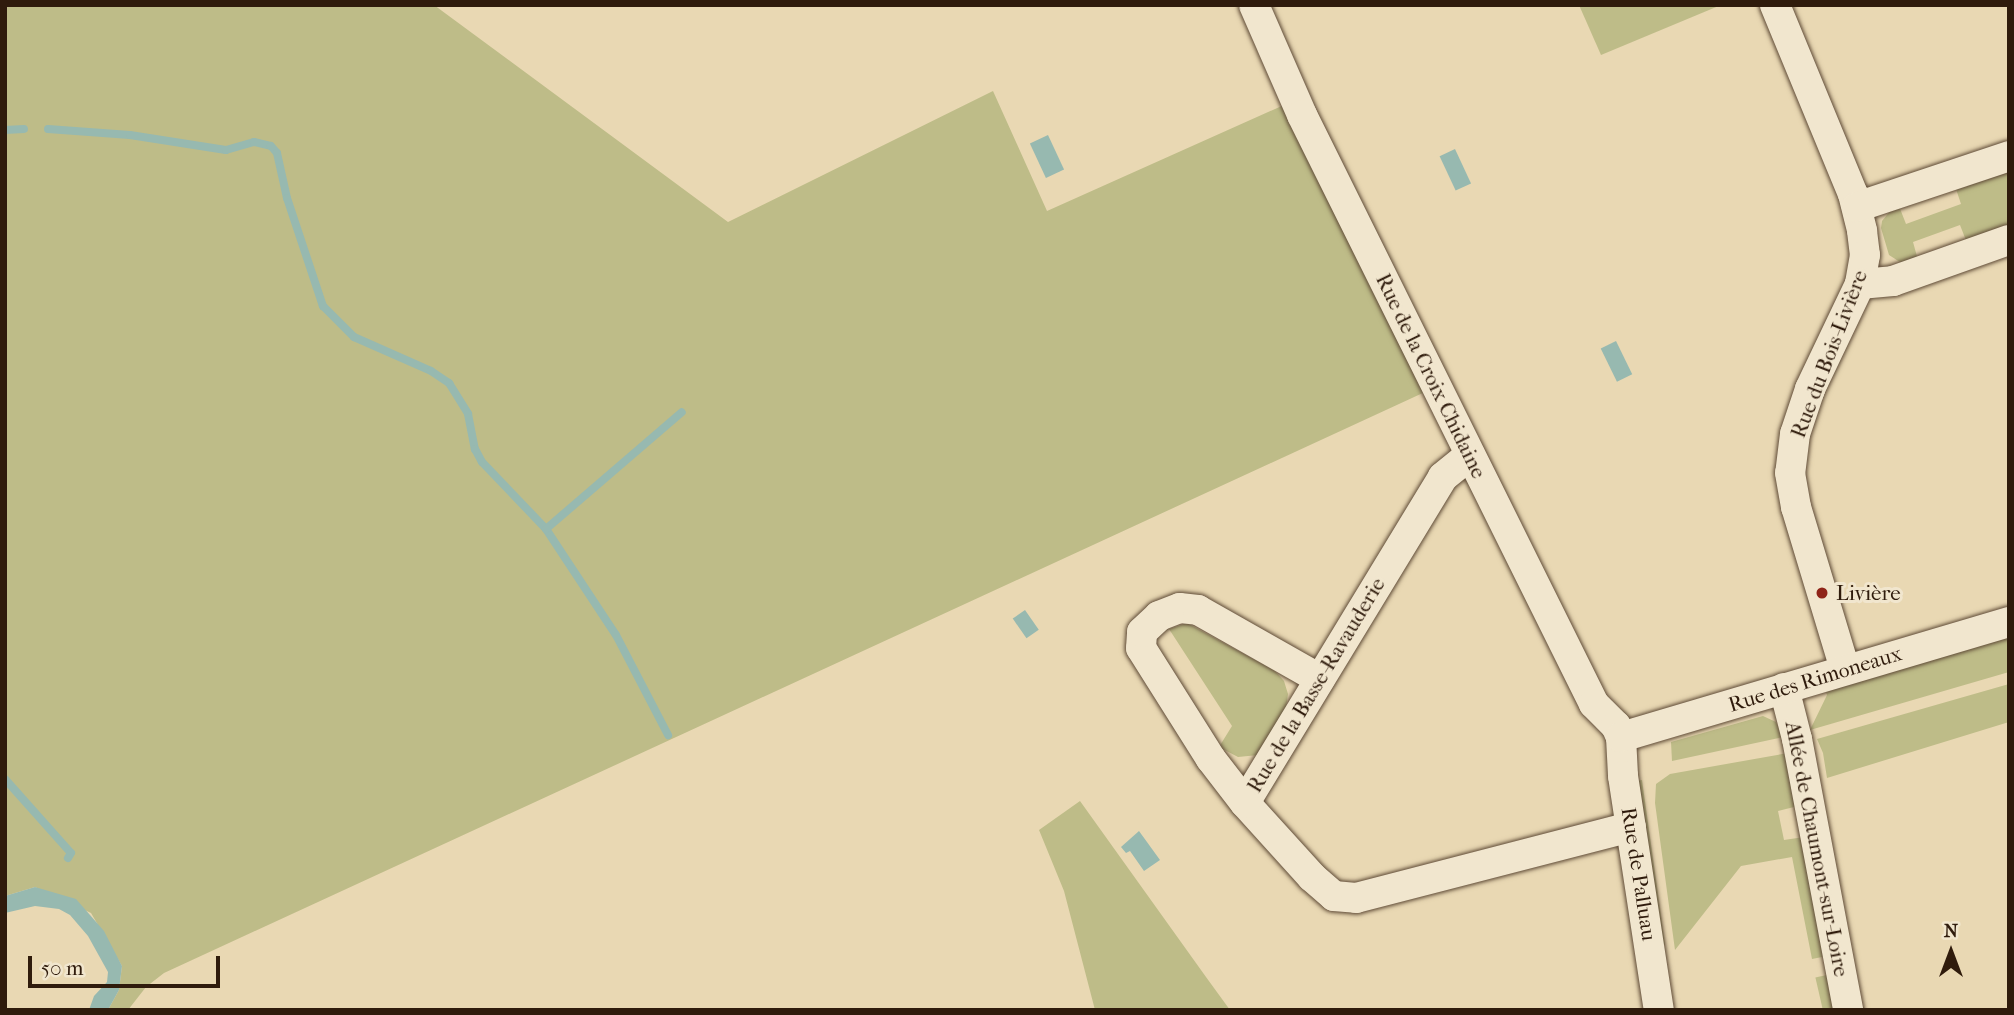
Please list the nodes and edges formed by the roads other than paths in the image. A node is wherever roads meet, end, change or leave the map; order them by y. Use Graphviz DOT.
graph roads {
  1 [pos="1254,5"];
  2 [pos="1775,5"];
  3 [pos="2009,156"];
  4 [pos="1857,207"];
  5 [pos="2009,240"];
  6 [pos="1860,284"];
  7 [pos="1470,456"];
  8 [pos="2009,622"];
  9 [pos="1845,669"];
  10 [pos="1320,679"];
  11 [pos="1784,688"];
  12 [pos="1621,737"];
  13 [pos="1245,803"];
  14 [pos="1631,827"];
  15 [pos="1659,1010"];
  16 [pos="1848,1010"];
  1 -- 7 [label="street, Rue de la Croix Chidaine"];
  2 -- 4 [label="street, Rue du Bois-Livière"];
  3 -- 4 [label="street"];
  4 -- 6 [label="street, Rue du Bois-Livière"];
  5 -- 6 [label="street"];
  6 -- 9 [label="street, Rue du Bois-Livière"];
  7 -- 10 [label="street, Rue de la Basse-Ravauderie"];
  7 -- 12 [label="street, Rue de la Croix Chidaine"];
  8 -- 9 [label="street, Rue des Rimoneaux"];
  9 -- 11 [label="street, Rue des Rimoneaux"];
  10 -- 13 [label="street, Rue de la Basse-Ravauderie"];
  10 -- 13 [label="street"];
  11 -- 12 [label="street, Rue des Rimoneaux"];
  11 -- 16 [label="street, Allée de Chaumont-sur-Loire"];
  12 -- 14 [label="street, Rue de Palluau"];
  13 -- 14 [label="street, Rue de la Basse-Ravauderie"];
  14 -- 15 [label="street, Rue de Palluau"];
}
